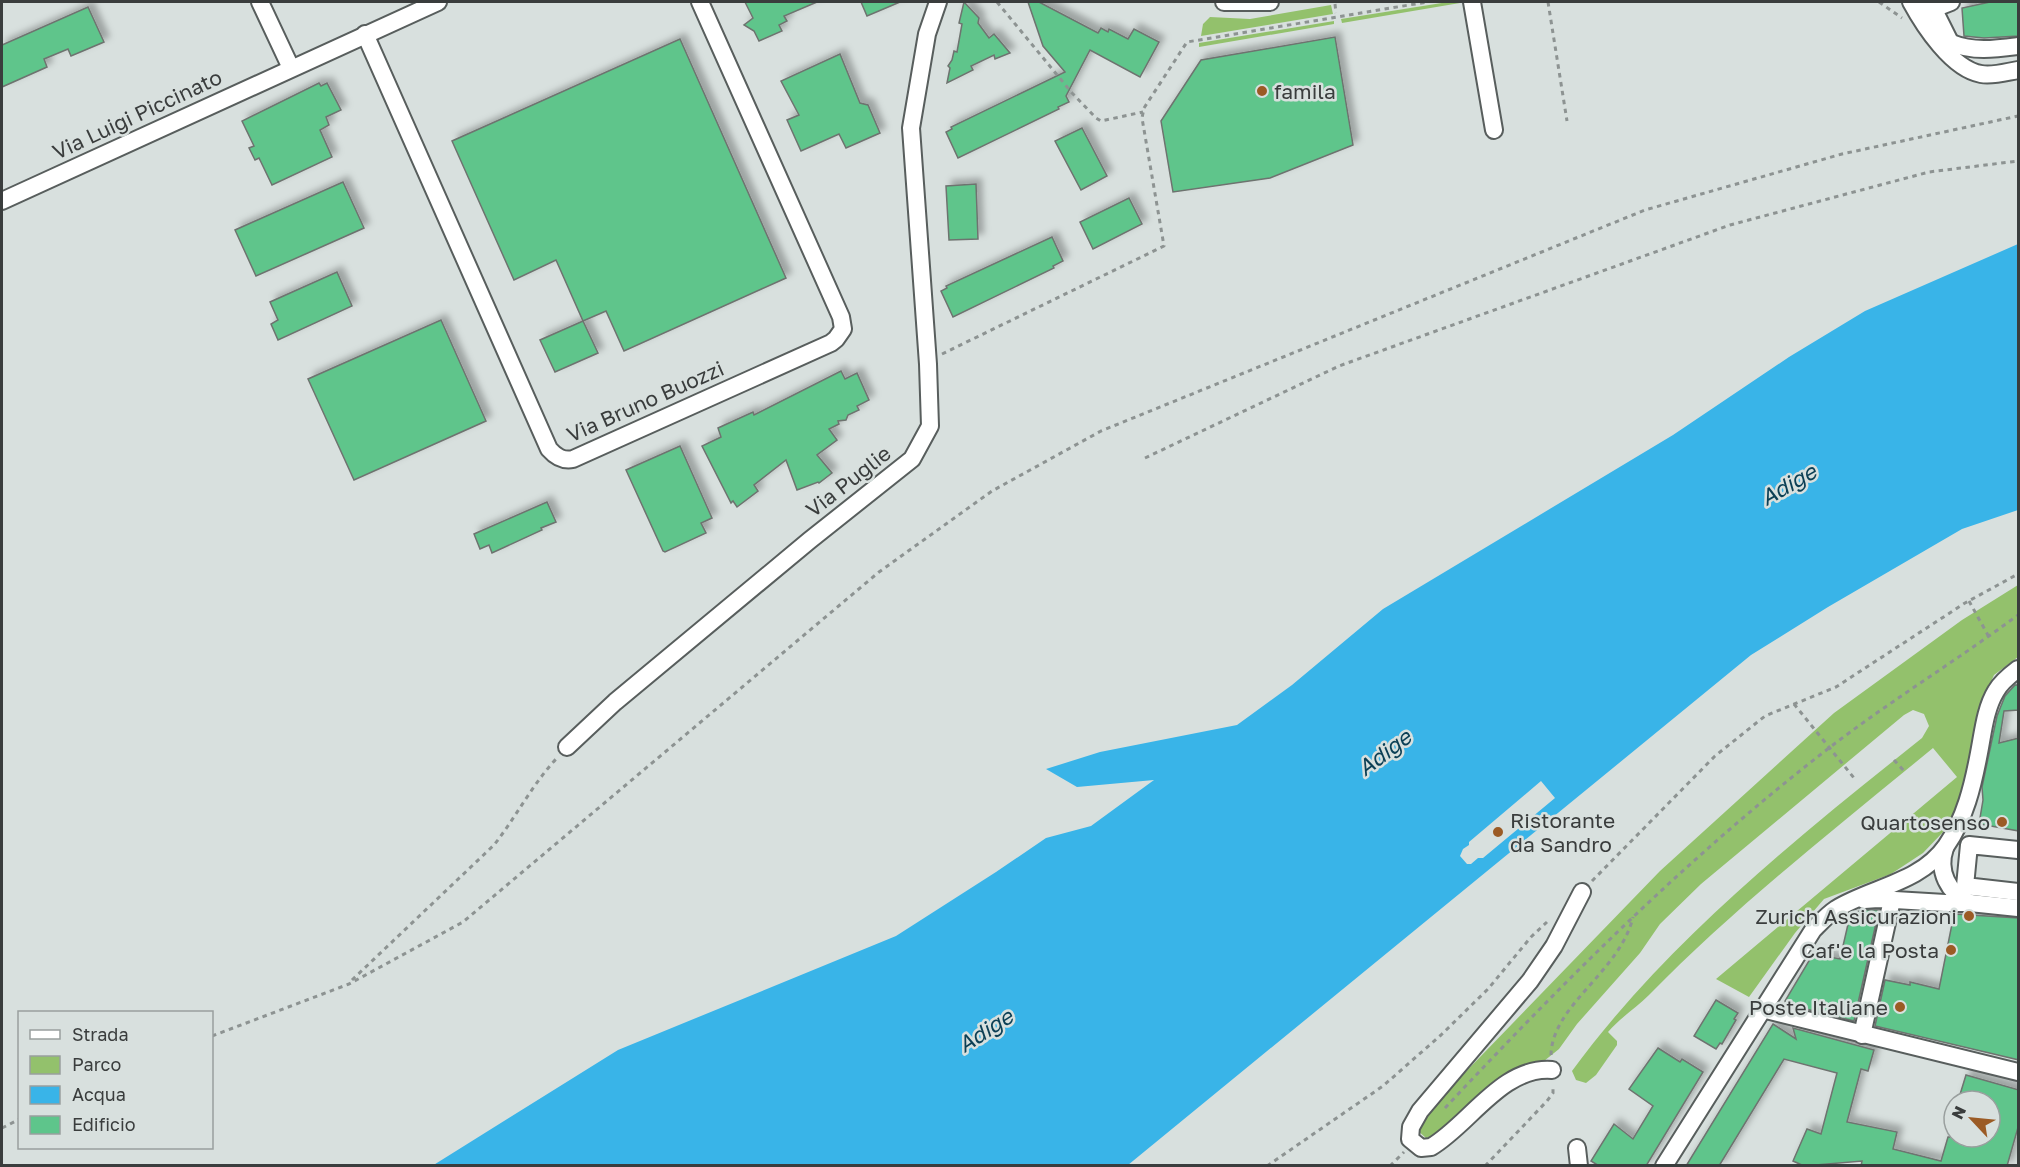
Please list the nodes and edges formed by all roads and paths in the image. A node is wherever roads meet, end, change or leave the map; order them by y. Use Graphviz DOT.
graph roads {
  1 [pos="260,2"];
  2 [pos="438,2"];
  3 [pos="700,2"];
  4 [pos="938,2"];
  5 [pos="997,2"];
  6 [pos="1224,2"];
  7 [pos="1229,2"];
  8 [pos="1269,2"];
  9 [pos="1427,2"];
  10 [pos="1472,2"];
  11 [pos="1548,2"];
  12 [pos="1880,2"];
  13 [pos="1911,2"];
  14 [pos="1917,2"];
  15 [pos="1951,2"];
  16 [pos="1335,4"];
  17 [pos="1932,5"];
  18 [pos="1336,13"];
  19 [pos="1898,17"];
  20 [pos="365,34"];
  21 [pos="1951,43"];
  22 [pos="2019,46"];
  23 [pos="1957,60"];
  24 [pos="291,68"];
  25 [pos="2019,70"];
  26 [pos="1143,112"];
  27 [pos="2019,116"];
  28 [pos="1567,121"];
  29 [pos="1494,130"];
  30 [pos="2019,161"];
  31 [pos="2,201"];
  32 [pos="938,344"];
  33 [pos="1145,458"];
  34 [pos="2019,574"];
  35 [pos="1970,600"];
  36 [pos="2019,615"];
  37 [pos="1989,637"];
  38 [pos="2019,669"];
  39 [pos="1836,687"];
  40 [pos="1794,704"];
  41 [pos="567,747"];
  42 [pos="1830,747"];
  43 [pos="1894,760"];
  44 [pos="1905,772"];
  45 [pos="1854,778"];
  46 [pos="1954,832"];
  47 [pos="2019,841"];
  48 [pos="1945,848"];
  49 [pos="2019,850"];
  50 [pos="1929,863"];
  51 [pos="1582,892"];
  52 [pos="2019,892"];
  53 [pos="1892,900"];
  54 [pos="1912,901"];
  55 [pos="1970,903"];
  56 [pos="1845,904"];
  57 [pos="2019,908"];
  58 [pos="1633,915"];
  59 [pos="349,984"];
  60 [pos="1762,1009"];
  61 [pos="1862,1035"];
  62 [pos="213,1036"];
  63 [pos="1552,1070"];
  64 [pos="2019,1072"];
  65 [pos="1444,1110"];
  66 [pos="18,1120"];
  67 [pos="2,1128"];
  68 [pos="1577,1148"];
  69 [pos="1407,1149"];
  70 [pos="1667,1162"];
  71 [pos="1390,1166"];
  72 [pos="1485,1166"];
  73 [pos="1579,1166"];
  1 -- 24 [label="street"];
  2 -- 20 [label="street, Via Luigi Piccinato"];
  3 -- 20 [label="street, Via Bruno Buozzi"];
  4 -- 41 [label="street, Via Puglie"];
  5 -- 26 [label="path"];
  6 -- 7 [label="street"];
  7 -- 8 [label="street"];
  9 -- 26 [label="path"];
  10 -- 29 [label="street"];
  11 -- 28 [label="path"];
  12 -- 19 [label="path"];
  13 -- 23 [label="street"];
  14 -- 17 [label="street"];
  15 -- 17 [label="street"];
  16 -- 18 [label="path"];
  17 -- 21 [label="street"];
  20 -- 24 [label="street, Via Luigi Piccinato"];
  21 -- 22 [label="street"];
  21 -- 23 [label="street"];
  23 -- 25 [label="street"];
  24 -- 31 [label="street, Via Luigi Piccinato"];
  26 -- 32 [label="path"];
  27 -- 59 [label="path"];
  30 -- 33 [label="path"];
  34 -- 35 [label="path"];
  35 -- 37 [label="path"];
  35 -- 39 [label="path"];
  36 -- 37 [label="path"];
  37 -- 42 [label="path"];
  38 -- 46 [label="street"];
  40 -- 42 [label="path"];
  41 -- 59 [label="path"];
  42 -- 45 [label="path"];
  42 -- 58 [label="path"];
  43 -- 44 [label="path"];
  46 -- 47 [label="street"];
  46 -- 48 [label="street"];
  48 -- 50 [label="street"];
  48 -- 55 [label="street"];
  49 -- 52 [label="street"];
  50 -- 54 [label="street"];
  50 -- 56 [label="street"];
  51 -- 63 [label="street"];
  53 -- 54 [label="street"];
  53 -- 56 [label="street"];
  53 -- 61 [label="street"];
  54 -- 55 [label="street"];
  55 -- 57 [label="street"];
  56 -- 60 [label="street"];
  58 -- 63 [label="path"];
  58 -- 65 [label="path"];
  59 -- 62 [label="path"];
  60 -- 61 [label="street"];
  60 -- 70 [label="street"];
  61 -- 64 [label="street"];
  63 -- 72 [label="path"];
  66 -- 67 [label="path"];
  68 -- 73 [label="street"];
  69 -- 71 [label="path"];
}
